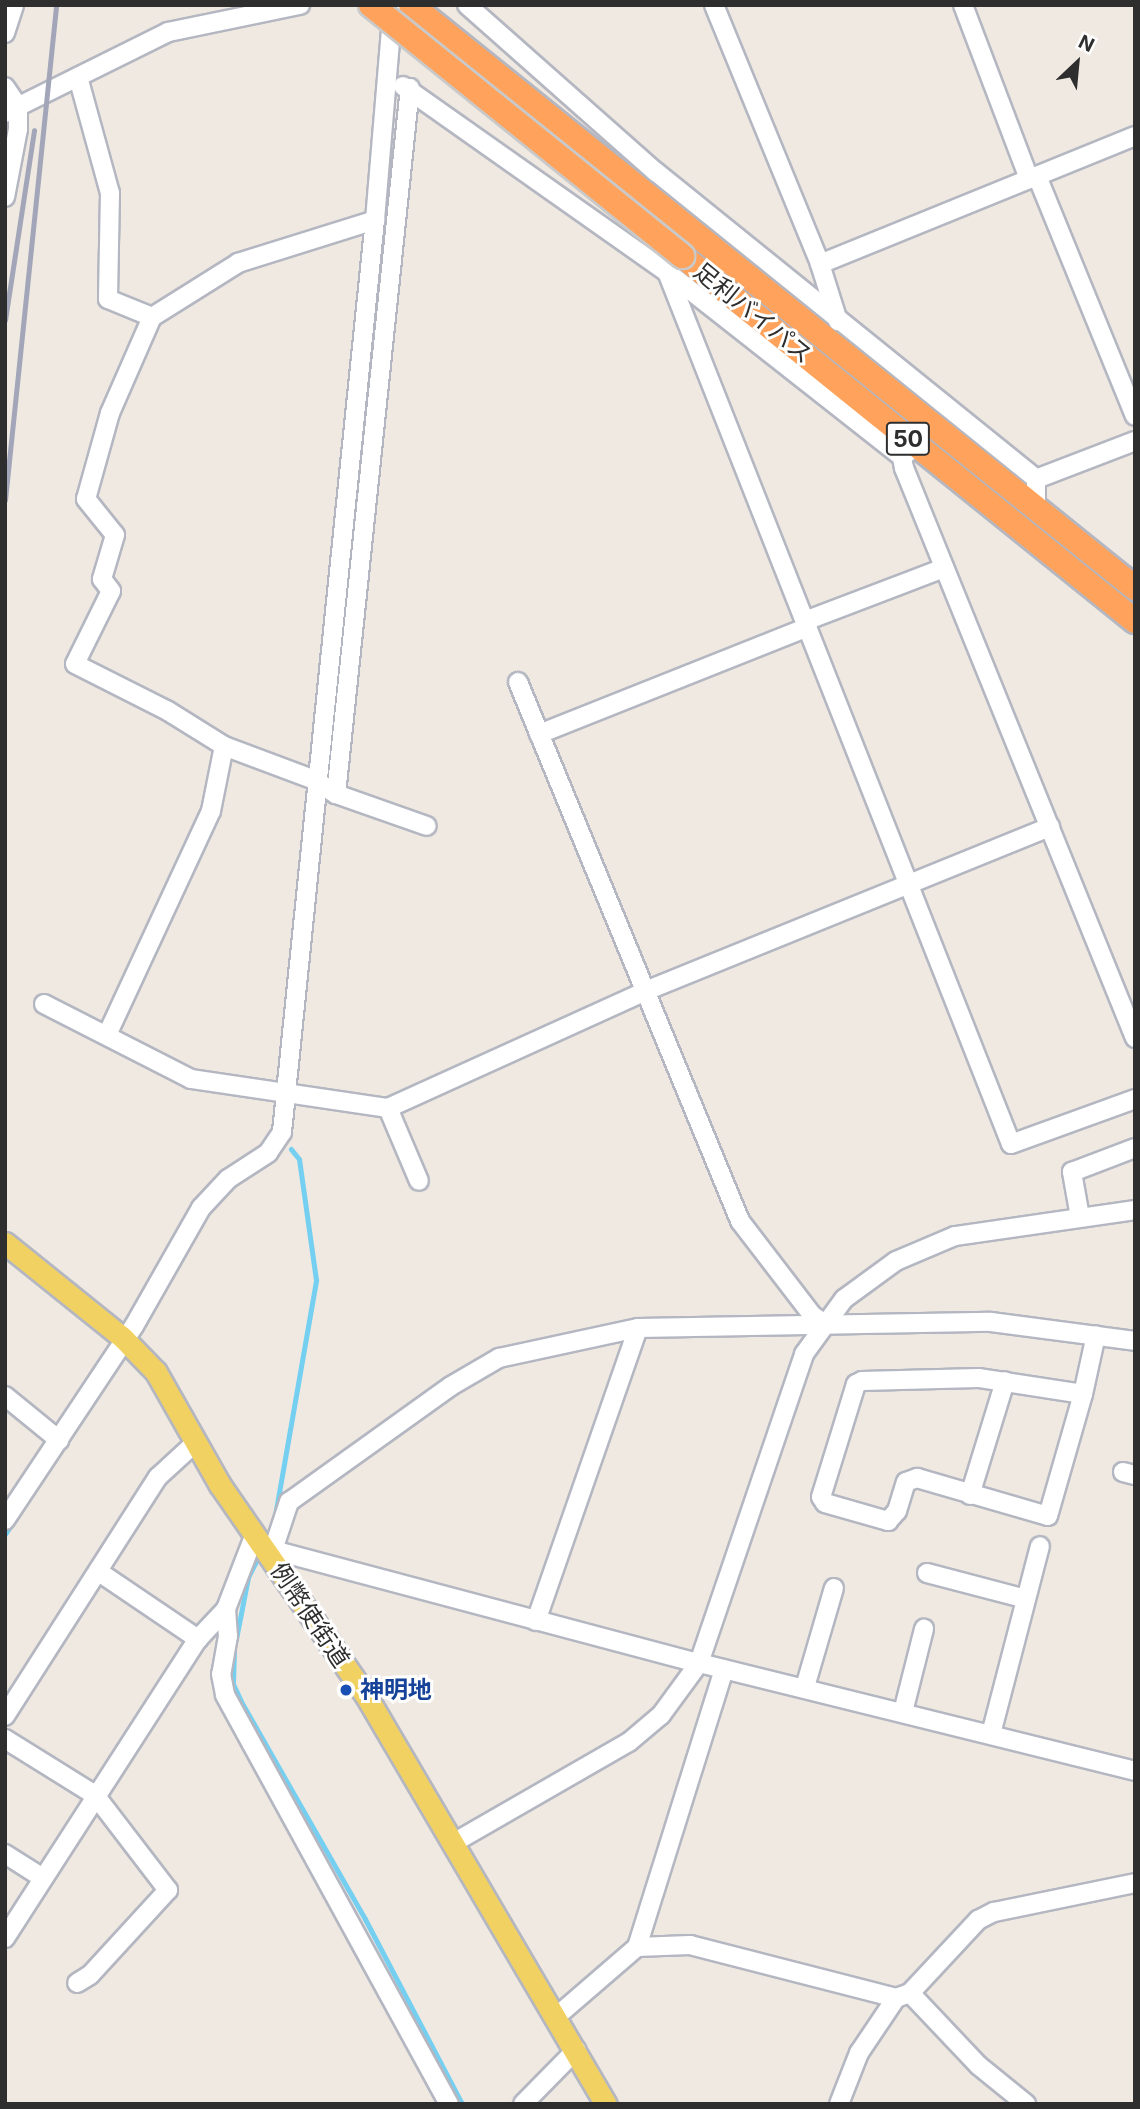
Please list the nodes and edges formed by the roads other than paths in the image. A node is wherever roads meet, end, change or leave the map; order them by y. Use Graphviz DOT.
graph roads {
  1 [pos="14,5"];
  2 [pos="300,5"];
  3 [pos="371,5"];
  4 [pos="393,5"];
  5 [pos="411,5"];
  6 [pos="467,5"];
  7 [pos="714,5"];
  8 [pos="963,5"];
  9 [pos="5,33"];
  10 [pos="78,77"];
  11 [pos="388,83"];
  12 [pos="5,87"];
  13 [pos="410,88"];
  14 [pos="12,110"];
  15 [pos="1135,136"];
  16 [pos="1033,178"];
  17 [pos="5,197"];
  18 [pos="375,220"];
  19 [pos="683,255"];
  20 [pos="820,264"];
  21 [pos="152,317"];
  22 [pos="838,321"];
  23 [pos="1135,416"];
  24 [pos="1135,441"];
  25 [pos="909,451"];
  26 [pos="1035,479"];
  27 [pos="1036,511"];
  28 [pos="944,568"];
  29 [pos="1135,588"];
  30 [pos="1135,621"];
  31 [pos="807,624"];
  32 [pos="518,682"];
  33 [pos="538,734"];
  34 [pos="224,746"];
  35 [pos="315,780"];
  36 [pos="336,794"];
  37 [pos="427,826"];
  38 [pos="1050,827"];
  39 [pos="907,885"];
  40 [pos="648,990"];
  41 [pos="44,1004"];
  42 [pos="107,1035"];
  43 [pos="1135,1038"];
  44 [pos="283,1094"];
  45 [pos="1135,1099"];
  46 [pos="388,1108"];
  47 [pos="1135,1148"];
  48 [pos="419,1181"];
  49 [pos="1135,1210"];
  50 [pos="1080,1217"];
  51 [pos="5,1244"];
  52 [pos="825,1324"];
  53 [pos="638,1328"];
  54 [pos="1096,1335"];
  55 [pos="123,1338"];
  56 [pos="1135,1341"];
  57 [pos="1005,1381"];
  58 [pos="1083,1394"];
  59 [pos="5,1396"];
  60 [pos="59,1440"];
  61 [pos="196,1442"];
  62 [pos="970,1495"];
  63 [pos="5,1520"];
  64 [pos="262,1542"];
  65 [pos="1040,1546"];
  66 [pos="99,1572"];
  67 [pos="927,1573"];
  68 [pos="834,1588"];
  69 [pos="1026,1599"];
  70 [pos="226,1609"];
  71 [pos="536,1621"];
  72 [pos="924,1629"];
  73 [pos="198,1639"];
  74 [pos="699,1663"];
  75 [pos="724,1669"];
  76 [pos="805,1687"];
  77 [pos="903,1712"];
  78 [pos="5,1716"];
  79 [pos="990,1734"];
  80 [pos="5,1739"];
  81 [pos="1135,1771"];
  82 [pos="95,1795"];
  83 [pos="455,1842"];
  84 [pos="5,1854"];
  85 [pos="43,1878"];
  86 [pos="1135,1883"];
  87 [pos="5,1938"];
  88 [pos="636,1947"];
  89 [pos="77,1983"];
  90 [pos="903,1996"];
  91 [pos="556,2016"];
  92 [pos="576,2050"];
  93 [pos="449,2104"];
  94 [pos="523,2104"];
  95 [pos="606,2104"];
  96 [pos="839,2104"];
  97 [pos="1027,2104"];
  1 -- 9 [label="street"];
  2 -- 10 [label="street"];
  3 -- 19 [label="highway, 足利バイパス / 50, bridge"];
  4 -- 11 [label="street"];
  5 -- 19 [label="highway, 足利バイパス / 50"];
  6 -- 22 [label="street"];
  7 -- 20 [label="street"];
  8 -- 16 [label="street"];
  10 -- 14 [label="street"];
  10 -- 21 [label="street"];
  11 -- 13 [label="street"];
  11 -- 18 [label="street"];
  12 -- 14 [label="street"];
  13 -- 19 [label="street"];
  13 -- 36 [label="street"];
  14 -- 17 [label="street"];
  15 -- 16 [label="street"];
  16 -- 20 [label="street"];
  16 -- 23 [label="street"];
  18 -- 21 [label="street"];
  18 -- 35 [label="street"];
  19 -- 25 [label="highway, 足利バイパス / 50"];
  19 -- 27 [label="highway, 足利バイパス / 50"];
  19 -- 31 [label="street"];
  20 -- 22 [label="street"];
  21 -- 34 [label="street"];
  22 -- 26 [label="street"];
  24 -- 26 [label="street"];
  25 -- 28 [label="street"];
  25 -- 30 [label="highway, 足利バイパス / 50"];
  26 -- 27 [label="street"];
  27 -- 29 [label="highway, 足利バイパス / 50"];
  28 -- 31 [label="street"];
  28 -- 38 [label="street"];
  31 -- 33 [label="street"];
  31 -- 39 [label="street"];
  32 -- 33 [label="street"];
  33 -- 40 [label="street"];
  34 -- 35 [label="street"];
  34 -- 42 [label="street"];
  35 -- 36 [label="street"];
  35 -- 44 [label="street"];
  36 -- 37 [label="street"];
  38 -- 39 [label="street"];
  38 -- 43 [label="street"];
  39 -- 40 [label="street"];
  39 -- 45 [label="street"];
  40 -- 46 [label="street"];
  40 -- 52 [label="street"];
  41 -- 42 [label="street"];
  42 -- 44 [label="street"];
  44 -- 46 [label="street"];
  44 -- 55 [label="street"];
  46 -- 48 [label="street"];
  47 -- 50 [label="street"];
  49 -- 50 [label="street"];
  50 -- 52 [label="street"];
  51 -- 55 [label="main road, 例幣使街道"];
  52 -- 53 [label="street"];
  52 -- 54 [label="street"];
  52 -- 74 [label="street"];
  53 -- 64 [label="street"];
  53 -- 71 [label="street"];
  54 -- 56 [label="street"];
  54 -- 58 [label="street"];
  55 -- 60 [label="street"];
  55 -- 61 [label="main road, 例幣使街道"];
  57 -- 58 [label="street"];
  57 -- 62 [label="street"];
  57 -- 62 [label="street"];
  58 -- 62 [label="street"];
  59 -- 60 [label="street"];
  60 -- 63 [label="street"];
  61 -- 64 [label="main road, 例幣使街道"];
  61 -- 66 [label="street"];
  64 -- 70 [label="street"];
  64 -- 71 [label="street"];
  64 -- 83 [label="main road, 例幣使街道"];
  65 -- 69 [label="street"];
  66 -- 73 [label="street"];
  66 -- 78 [label="street"];
  67 -- 69 [label="street"];
  68 -- 76 [label="street"];
  69 -- 79 [label="street"];
  70 -- 73 [label="street"];
  70 -- 93 [label="street"];
  71 -- 74 [label="street"];
  72 -- 77 [label="street"];
  73 -- 82 [label="street"];
  74 -- 75 [label="street"];
  74 -- 83 [label="street"];
  75 -- 76 [label="street"];
  75 -- 88 [label="street"];
  76 -- 77 [label="street"];
  77 -- 79 [label="street"];
  79 -- 81 [label="street"];
  80 -- 82 [label="street"];
  82 -- 85 [label="street"];
  82 -- 89 [label="street"];
  83 -- 91 [label="main road, 例幣使街道"];
  84 -- 85 [label="street"];
  85 -- 87 [label="street"];
  86 -- 90 [label="street"];
  88 -- 90 [label="street"];
  88 -- 91 [label="street"];
  90 -- 96 [label="street"];
  90 -- 97 [label="street"];
  91 -- 92 [label="main road, 例幣使街道"];
  92 -- 94 [label="street"];
  92 -- 95 [label="main road, 例幣使街道"];
}
